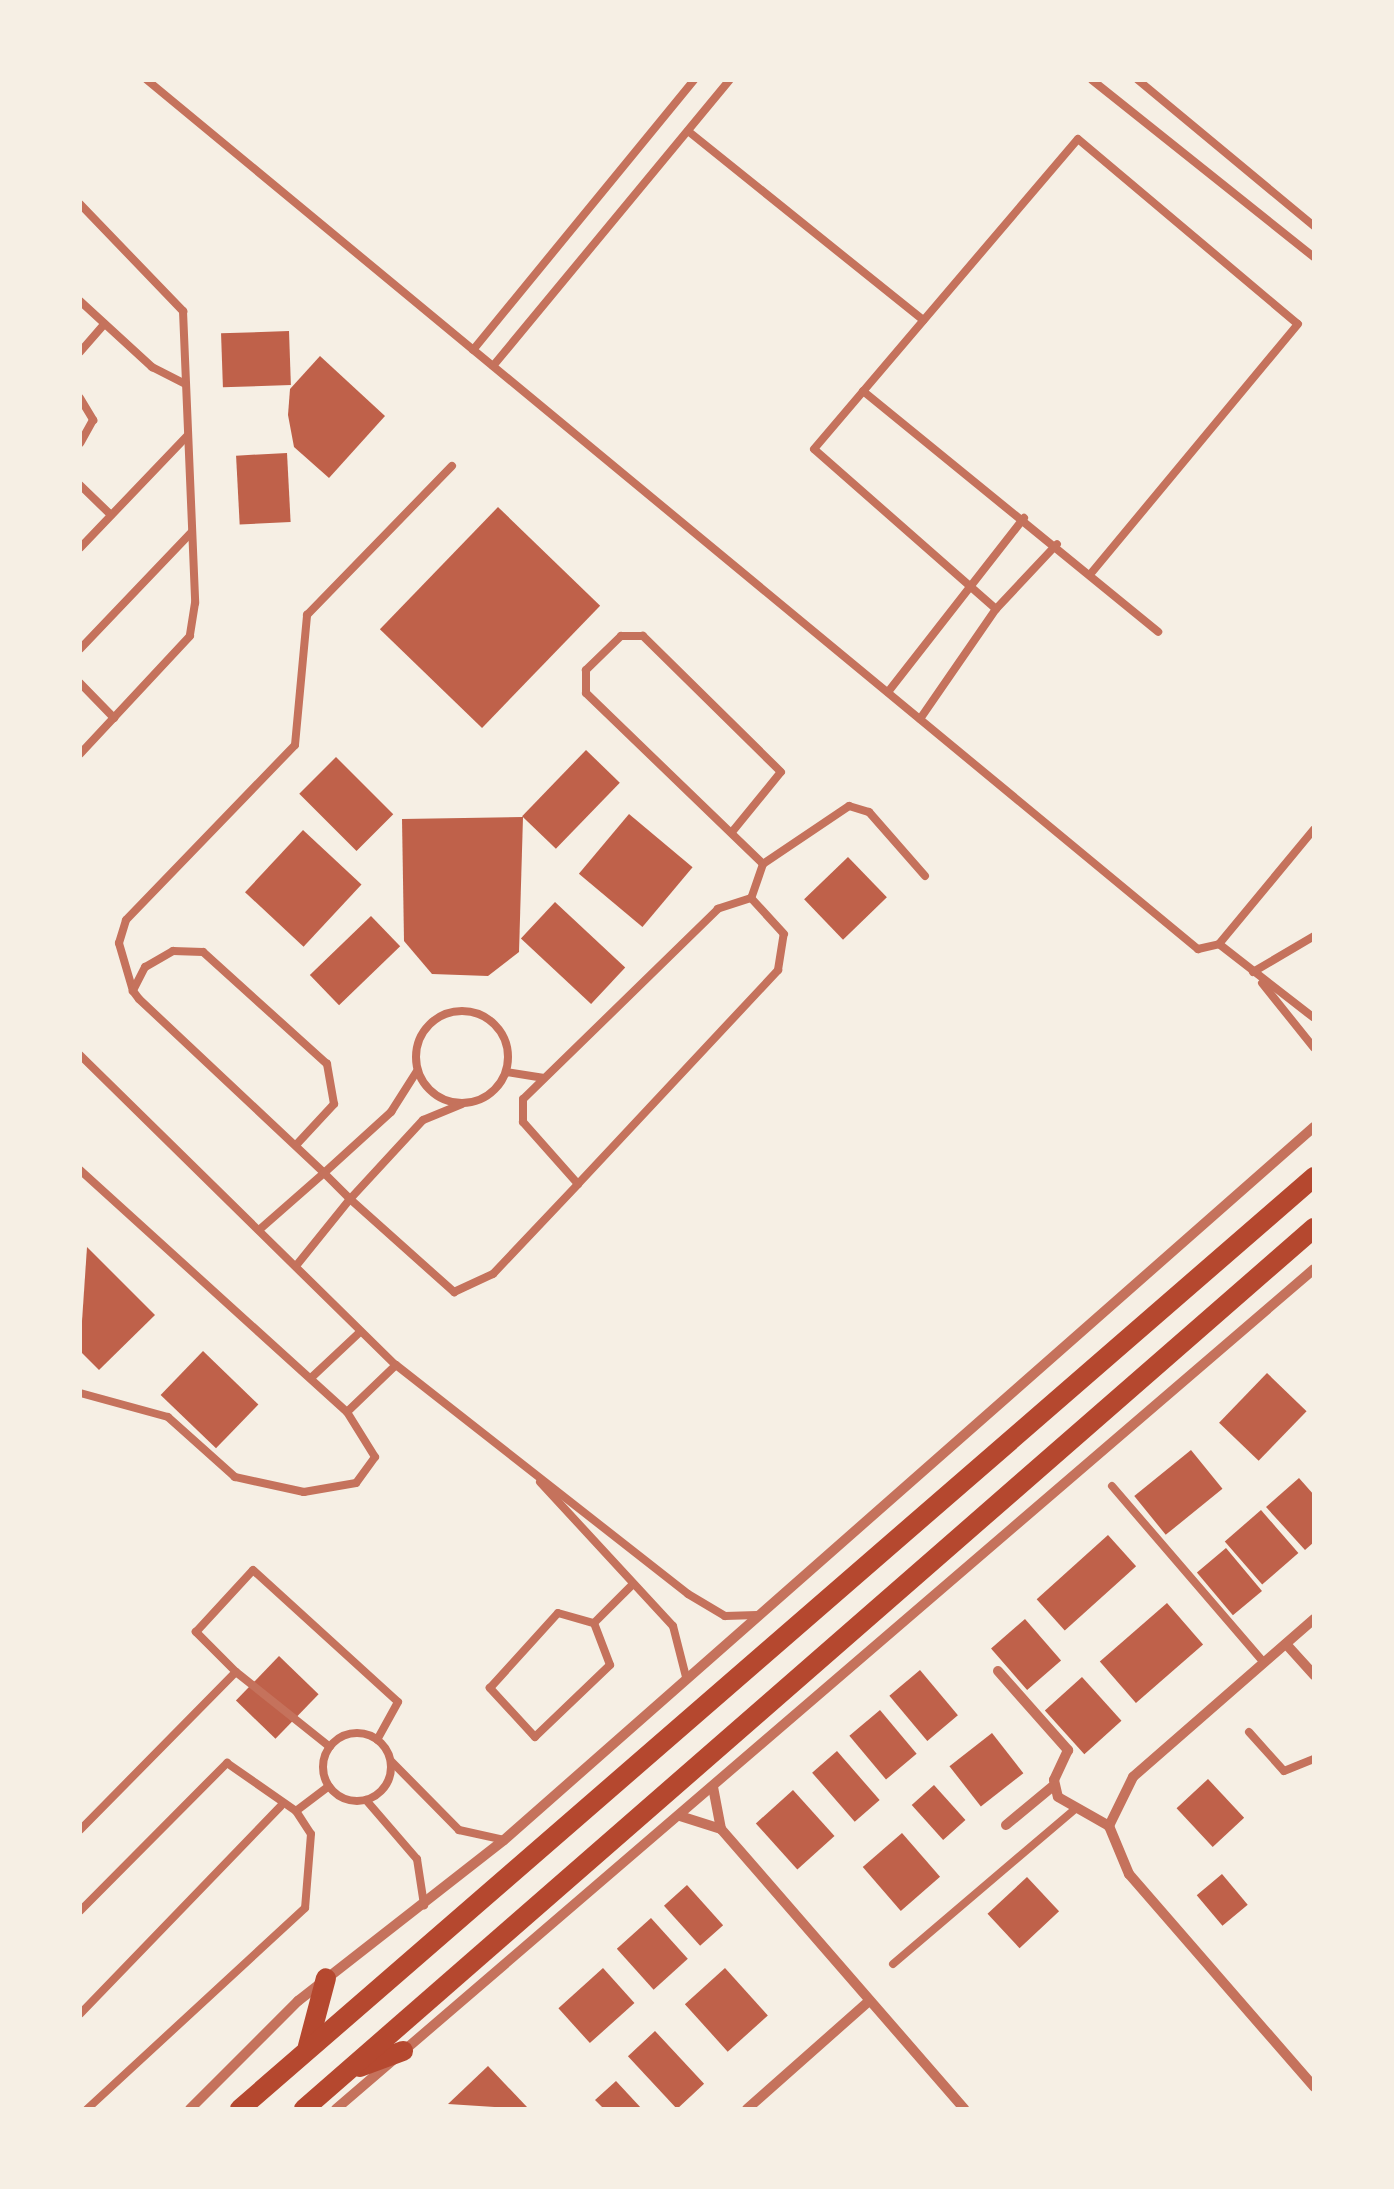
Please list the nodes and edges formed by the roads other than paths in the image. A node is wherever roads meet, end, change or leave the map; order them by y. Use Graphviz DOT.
graph roads {
  1 [pos="147,80"];
  2 [pos="694,80"];
  3 [pos="730,80"];
  4 [pos="1092,80"];
  5 [pos="1138,80"];
  6 [pos="688,131"];
  7 [pos="80,204"];
  8 [pos="1314,226"];
  9 [pos="1314,257"];
  10 [pos="80,301"];
  11 [pos="923,320"];
  12 [pos="104,324"];
  13 [pos="473,350"];
  14 [pos="80,352"];
  15 [pos="493,366"];
  16 [pos="186,384"];
  17 [pos="863,391"];
  18 [pos="80,398"];
  19 [pos="188,435"];
  20 [pos="80,443"];
  21 [pos="452,466"];
  22 [pos="80,486"];
  23 [pos="111,516"];
  24 [pos="1024,518"];
  25 [pos="192,532"];
  26 [pos="1057,544"];
  27 [pos="80,548"];
  28 [pos="1092,572"];
  29 [pos="972,588"];
  30 [pos="996,609"];
  31 [pos="1158,632"];
  32 [pos="80,648"];
  33 [pos="80,683"];
  34 [pos="888,692"];
  35 [pos="114,718"];
  36 [pos="920,719"];
  37 [pos="80,754"];
  38 [pos="1314,828"];
  39 [pos="732,832"];
  40 [pos="763,864"];
  41 [pos="926,876"];
  42 [pos="751,898"];
  43 [pos="1314,936"];
  44 [pos="1219,944"];
  45 [pos="1253,972"];
  46 [pos="133,991"];
  47 [pos="1314,1018"];
  48 [pos="1314,1048"];
  49 [pos="80,1055"];
  50 [pos="417,1071"];
  51 [pos="506,1072"];
  52 [pos="543,1078"];
  53 [pos="462,1104"];
  54 [pos="1314,1127"];
  55 [pos="296,1145"];
  56 [pos="80,1170"];
  57 [pos="324,1173"];
  58 [pos="1314,1176"];
  59 [pos="578,1184"];
  60 [pos="350,1199"];
  61 [pos="1314,1228"];
  62 [pos="259,1230"];
  63 [pos="1314,1242"];
  64 [pos="296,1266"];
  65 [pos="1314,1270"];
  66 [pos="1223,1307"];
  67 [pos="360,1332"];
  68 [pos="396,1365"];
  69 [pos="312,1378"];
  70 [pos="80,1392"];
  71 [pos="348,1412"];
  72 [pos="524,1463"];
  73 [pos="1112,1486"];
  74 [pos="632,1584"];
  75 [pos="757,1614"];
  76 [pos="1314,1619"];
  77 [pos="594,1623"];
  78 [pos="1286,1644"];
  79 [pos="1264,1663"];
  80 [pos="998,1670"];
  81 [pos="236,1672"];
  82 [pos="1314,1675"];
  83 [pos="686,1676"];
  84 [pos="1249,1732"];
  85 [pos="377,1740"];
  86 [pos="330,1747"];
  87 [pos="1314,1759"];
  88 [pos="390,1760"];
  89 [pos="328,1786"];
  90 [pos="1054,1786"];
  91 [pos="713,1788"];
  92 [pos="366,1800"];
  93 [pos="281,1806"];
  94 [pos="1076,1808"];
  95 [pos="296,1811"];
  96 [pos="680,1816"];
  97 [pos="1006,1825"];
  98 [pos="1109,1826"];
  99 [pos="721,1828"];
  100 [pos="80,1830"];
  101 [pos="504,1840"];
  102 [pos="424,1905"];
  103 [pos="80,1911"];
  104 [pos="893,1964"];
  105 [pos="326,1978"];
  106 [pos="869,2001"];
  107 [pos="80,2014"];
  108 [pos="308,2046"];
  109 [pos="403,2051"];
  110 [pos="344,2074"];
  111 [pos="1314,2088"];
  112 [pos="87,2109"];
  113 [pos="190,2109"];
  114 [pos="240,2109"];
  115 [pos="304,2109"];
  116 [pos="336,2109"];
  117 [pos="747,2109"];
  118 [pos="964,2109"];
  1 -- 13 [label="lane"];
  2 -- 13 [label="lane"];
  3 -- 6 [label="lane"];
  4 -- 9 [label="lane"];
  5 -- 8 [label="lane"];
  6 -- 11 [label="lane"];
  6 -- 15 [label="lane"];
  7 -- 16 [label="lane"];
  10 -- 12 [label="lane"];
  11 -- 17 [label="lane"];
  11 -- 28 [label="lane"];
  12 -- 14 [label="lane"];
  12 -- 16 [label="lane"];
  13 -- 15 [label="lane"];
  15 -- 34 [label="lane"];
  16 -- 19 [label="lane"];
  17 -- 24 [label="lane"];
  17 -- 29 [label="lane"];
  18 -- 20 [label="lane"];
  19 -- 23 [label="lane"];
  19 -- 25 [label="lane"];
  21 -- 46 [label="lane"];
  22 -- 23 [label="lane"];
  23 -- 27 [label="lane"];
  24 -- 26 [label="lane"];
  24 -- 29 [label="lane"];
  25 -- 32 [label="lane"];
  25 -- 35 [label="lane"];
  26 -- 28 [label="lane"];
  26 -- 30 [label="lane"];
  28 -- 31 [label="lane"];
  29 -- 30 [label="lane"];
  29 -- 34 [label="lane"];
  30 -- 36 [label="lane"];
  33 -- 35 [label="lane"];
  34 -- 36 [label="lane"];
  35 -- 37 [label="lane"];
  36 -- 44 [label="lane"];
  38 -- 44 [label="lane"];
  39 -- 39 [label="lane"];
  39 -- 40 [label="lane"];
  40 -- 41 [label="lane"];
  40 -- 42 [label="lane"];
  42 -- 52 [label="lane"];
  42 -- 59 [label="lane"];
  43 -- 45 [label="lane"];
  44 -- 45 [label="lane"];
  45 -- 47 [label="lane"];
  45 -- 48 [label="lane"];
  46 -- 55 [label="lane"];
  46 -- 55 [label="lane"];
  49 -- 62 [label="lane"];
  50 -- 51 [label="lane"];
  50 -- 53 [label="lane"];
  50 -- 57 [label="lane"];
  51 -- 52 [label="lane"];
  51 -- 53 [label="lane"];
  52 -- 59 [label="lane"];
  53 -- 60 [label="lane"];
  54 -- 75 [label="street"];
  55 -- 57 [label="lane"];
  56 -- 69 [label="lane"];
  57 -- 60 [label="lane"];
  57 -- 62 [label="lane"];
  58 -- 108 [label="main road"];
  59 -- 60 [label="lane"];
  60 -- 64 [label="lane"];
  61 -- 66 [label="main road"];
  62 -- 64 [label="lane"];
  63 -- 66 [label="main road"];
  64 -- 67 [label="lane"];
  65 -- 91 [label="street"];
  66 -- 110 [label="main road"];
  67 -- 68 [label="lane"];
  67 -- 69 [label="lane"];
  68 -- 71 [label="lane"];
  68 -- 72 [label="lane"];
  69 -- 71 [label="lane"];
  70 -- 71 [label="lane"];
  72 -- 74 [label="lane"];
  72 -- 75 [label="lane"];
  73 -- 79 [label="lane"];
  74 -- 77 [label="lane"];
  74 -- 83 [label="lane"];
  75 -- 83 [label="street"];
  76 -- 78 [label="street"];
  77 -- 77 [label="lane"];
  78 -- 79 [label="street"];
  78 -- 82 [label="street"];
  79 -- 98 [label="street"];
  80 -- 90 [label="street"];
  81 -- 85 [label="lane"];
  81 -- 86 [label="lane"];
  81 -- 100 [label="lane"];
  83 -- 101 [label="street"];
  84 -- 87 [label="lane"];
  85 -- 86 [label="lane"];
  85 -- 88 [label="lane"];
  86 -- 89 [label="lane"];
  88 -- 92 [label="lane"];
  88 -- 101 [label="lane"];
  89 -- 92 [label="lane"];
  89 -- 95 [label="lane"];
  90 -- 94 [label="street"];
  90 -- 97 [label="street"];
  91 -- 96 [label="street"];
  91 -- 99 [label="street"];
  92 -- 102 [label="lane"];
  93 -- 95 [label="lane"];
  93 -- 103 [label="lane"];
  93 -- 107 [label="lane"];
  94 -- 98 [label="street"];
  94 -- 104 [label="lane"];
  95 -- 112 [label="lane"];
  96 -- 99 [label="street"];
  96 -- 109 [label="street"];
  98 -- 111 [label="street"];
  99 -- 106 [label="street"];
  101 -- 102 [label="street"];
  102 -- 105 [label="street"];
  105 -- 108 [label="main road"];
  105 -- 113 [label="street"];
  106 -- 117 [label="street"];
  106 -- 118 [label="street"];
  108 -- 114 [label="main road"];
  109 -- 110 [label="main road"];
  109 -- 116 [label="street"];
  110 -- 115 [label="main road"];
}
